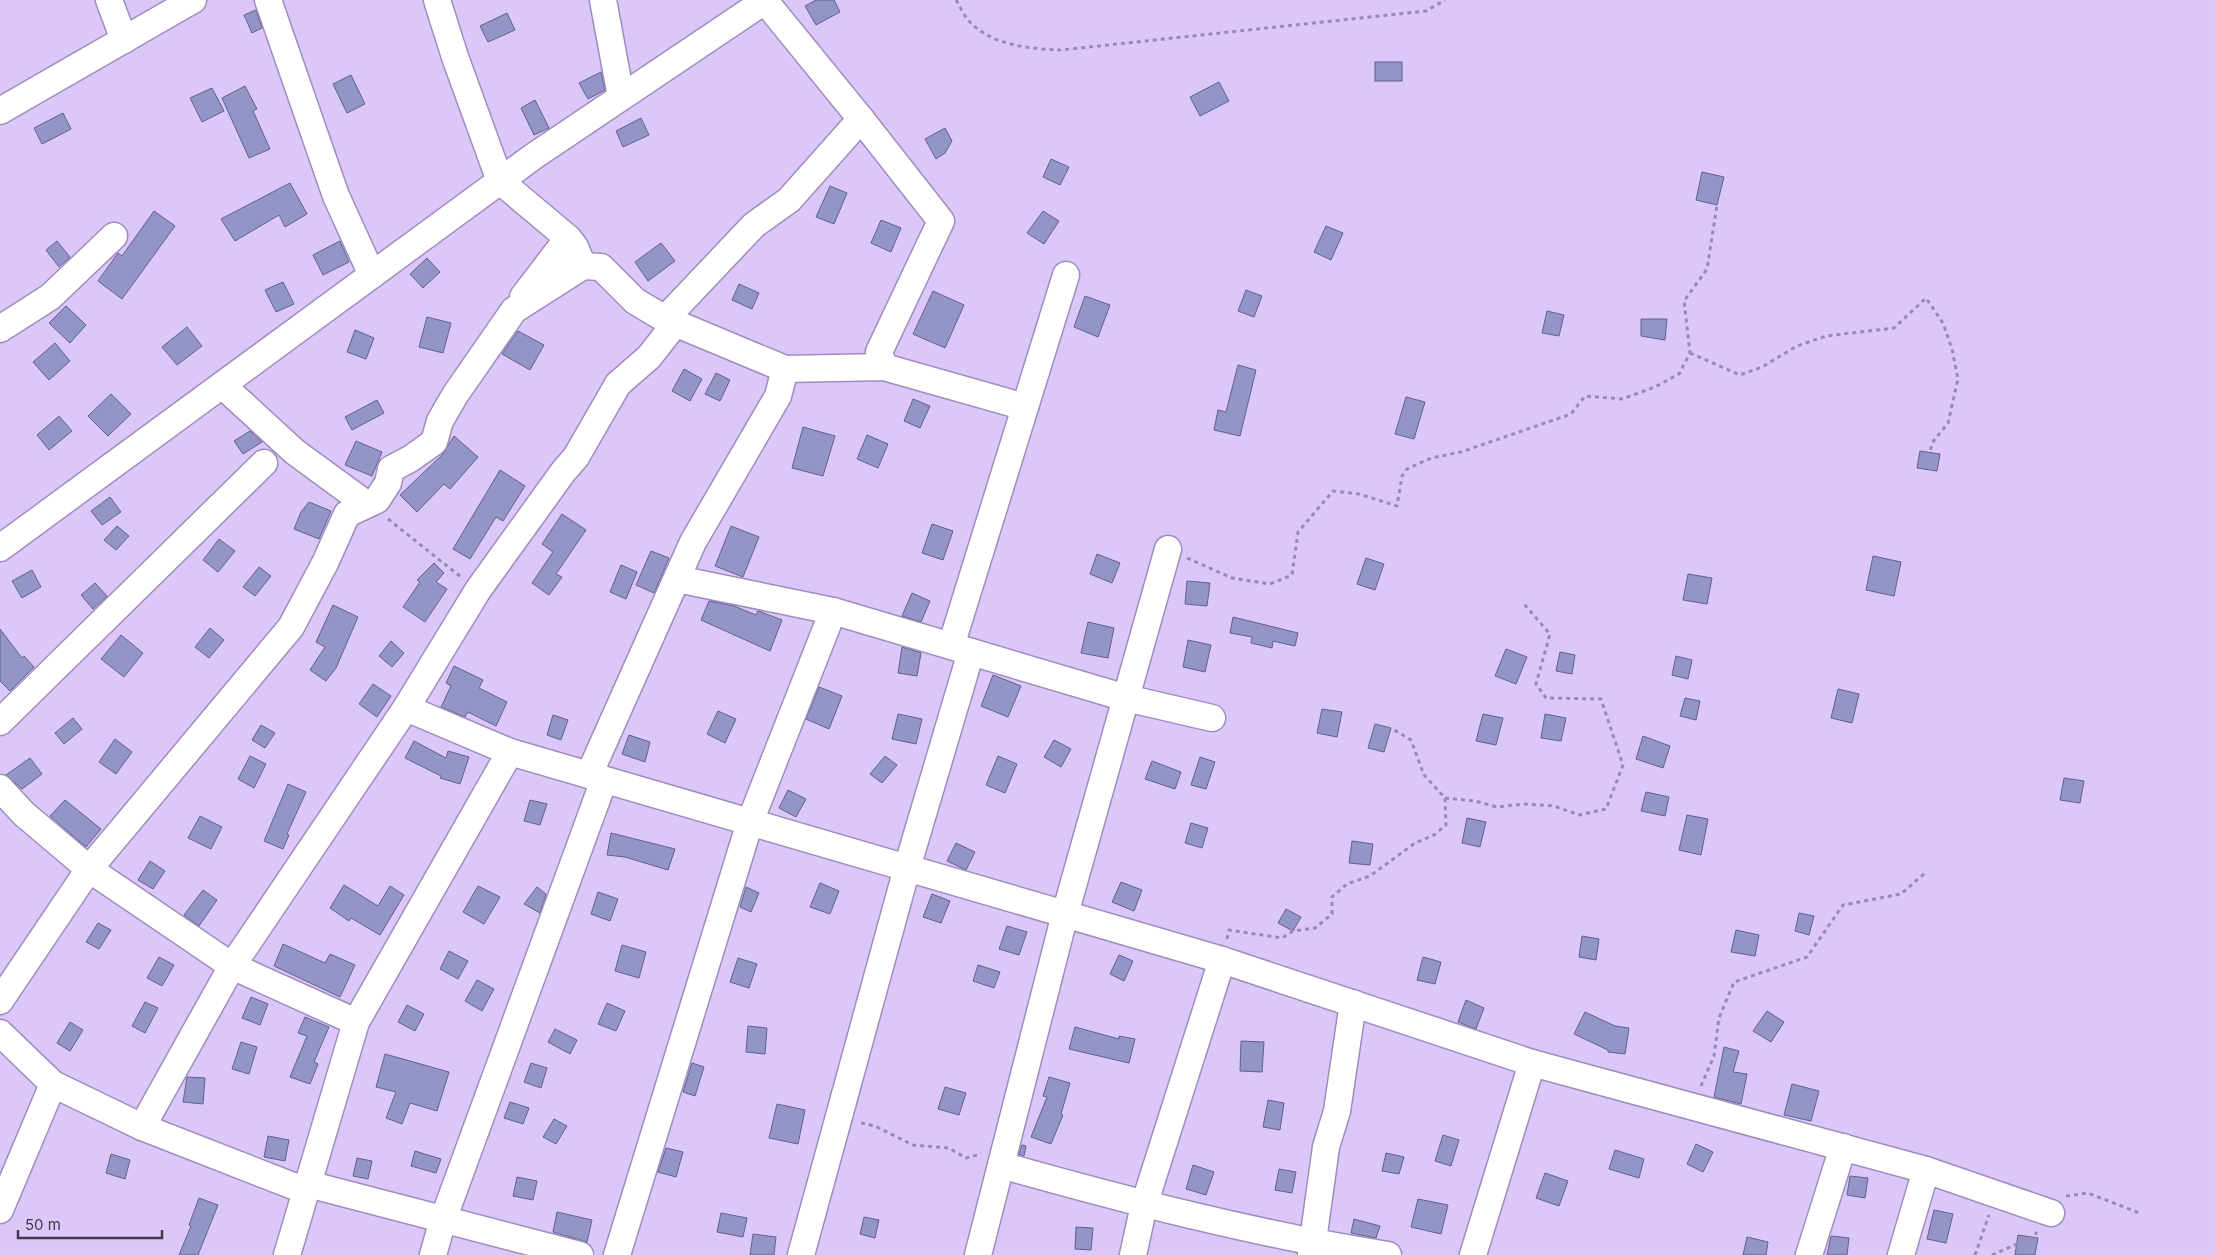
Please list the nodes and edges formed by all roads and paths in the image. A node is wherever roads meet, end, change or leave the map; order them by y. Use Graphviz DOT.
graph roads {
  1 [pos="110,0"];
  2 [pos="192,0"];
  3 [pos="268,0"];
  4 [pos="437,0"];
  5 [pos="603,0"];
  6 [pos="766,0"];
  7 [pos="956,0"];
  8 [pos="1446,0"];
  9 [pos="124,40"];
  10 [pos="622,97"];
  11 [pos="0,111"];
  12 [pos="862,119"];
  13 [pos="500,180"];
  14 [pos="1717,205"];
  15 [pos="114,236"];
  16 [pos="568,238"];
  17 [pos="583,266"];
  18 [pos="372,275"];
  19 [pos="1066,275"];
  20 [pos="514,310"];
  21 [pos="664,319"];
  22 [pos="0,328"];
  23 [pos="1690,353"];
  24 [pos="884,367"];
  25 [pos="785,369"];
  26 [pos="222,384"];
  27 [pos="1025,407"];
  28 [pos="1930,453"];
  29 [pos="264,463"];
  30 [pos="366,504"];
  31 [pos="0,548"];
  32 [pos="1168,549"];
  33 [pos="677,579"];
  34 [pos="478,590"];
  35 [pos="1524,604"];
  36 [pos="833,611"];
  37 [pos="961,649"];
  38 [pos="1126,698"];
  39 [pos="406,708"];
  40 [pos="1212,718"];
  41 [pos="0,722"];
  42 [pos="1391,728"];
  43 [pos="510,752"];
  44 [pos="596,777"];
  45 [pos="0,788"];
  46 [pos="1445,798"];
  47 [pos="750,822"];
  48 [pos="907,868"];
  49 [pos="89,869"];
  50 [pos="1926,873"];
  51 [pos="1065,914"];
  52 [pos="1222,960"];
  53 [pos="232,966"];
  54 [pos="0,1001"];
  55 [pos="1353,1003"];
  56 [pos="356,1022"];
  57 [pos="0,1033"];
  58 [pos="1532,1063"];
  59 [pos="54,1084"];
  60 [pos="1693,1105"];
  61 [pos="838,1118"];
  62 [pos="142,1127"];
  63 [pos="1843,1147"];
  64 [pos="1003,1157"];
  65 [pos="1926,1170"];
  66 [pos="307,1188"];
  67 [pos="1996,1195"];
  68 [pos="1144,1205"];
  69 [pos="0,1210"];
  70 [pos="2052,1213"];
  71 [pos="443,1220"];
  72 [pos="1312,1249"];
  73 [pos="287,1255"];
  74 [pos="433,1255"];
  75 [pos="580,1255"];
  76 [pos="617,1255"];
  77 [pos="801,1255"];
  78 [pos="978,1255"];
  79 [pos="1133,1255"];
  80 [pos="1388,1255"];
  81 [pos="1473,1255"];
  82 [pos="1809,1255"];
  83 [pos="1901,1255"];
  84 [pos="1975,1255"];
  1 -- 9 [label="street"];
  2 -- 9 [label="street"];
  3 -- 18 [label="street"];
  4 -- 13 [label="street"];
  5 -- 10 [label="street"];
  6 -- 10 [label="street"];
  6 -- 12 [label="street"];
  7 -- 8 [label="path"];
  9 -- 11 [label="street"];
  10 -- 13 [label="street"];
  12 -- 21 [label="street"];
  12 -- 24 [label="street"];
  13 -- 16 [label="street"];
  13 -- 18 [label="street"];
  14 -- 23 [label="path"];
  15 -- 22 [label="street"];
  16 -- 17 [label="street"];
  16 -- 20 [label="street"];
  17 -- 20 [label="street"];
  17 -- 21 [label="street"];
  18 -- 26 [label="street"];
  19 -- 27 [label="street"];
  20 -- 30 [label="street"];
  21 -- 25 [label="street"];
  21 -- 34 [label="street"];
  23 -- 28 [label="path"];
  23 -- 32 [label="path"];
  24 -- 25 [label="street"];
  24 -- 27 [label="street"];
  25 -- 33 [label="street"];
  26 -- 30 [label="street"];
  26 -- 31 [label="street"];
  27 -- 37 [label="street"];
  29 -- 41 [label="street"];
  30 -- 34 [label="path"];
  30 -- 49 [label="street"];
  32 -- 38 [label="street"];
  33 -- 36 [label="street"];
  33 -- 44 [label="street"];
  34 -- 39 [label="street"];
  35 -- 46 [label="path"];
  36 -- 37 [label="street"];
  36 -- 47 [label="street"];
  37 -- 38 [label="street"];
  37 -- 48 [label="street"];
  38 -- 40 [label="street"];
  38 -- 51 [label="street"];
  39 -- 43 [label="street"];
  39 -- 53 [label="street"];
  42 -- 46 [label="path"];
  43 -- 44 [label="street"];
  43 -- 56 [label="street"];
  44 -- 47 [label="street"];
  44 -- 71 [label="street"];
  45 -- 49 [label="street"];
  46 -- 52 [label="path"];
  47 -- 48 [label="street"];
  47 -- 76 [label="street"];
  48 -- 51 [label="street"];
  48 -- 61 [label="street"];
  49 -- 53 [label="street"];
  49 -- 54 [label="street"];
  50 -- 60 [label="path"];
  51 -- 52 [label="street"];
  51 -- 64 [label="street"];
  52 -- 55 [label="street"];
  52 -- 68 [label="street"];
  53 -- 56 [label="street"];
  53 -- 62 [label="street"];
  55 -- 58 [label="street"];
  55 -- 72 [label="street"];
  56 -- 66 [label="street"];
  57 -- 59 [label="street"];
  58 -- 60 [label="street"];
  58 -- 81 [label="street"];
  59 -- 62 [label="street"];
  59 -- 69 [label="street"];
  60 -- 63 [label="street"];
  61 -- 64 [label="path"];
  61 -- 77 [label="street"];
  62 -- 66 [label="street"];
  63 -- 65 [label="street"];
  63 -- 82 [label="street"];
  64 -- 68 [label="street"];
  64 -- 78 [label="street"];
  65 -- 67 [label="street"];
  65 -- 83 [label="street"];
  66 -- 71 [label="street"];
  66 -- 73 [label="street"];
  67 -- 70 [label="street"];
  67 -- 84 [label="path"];
  68 -- 72 [label="street"];
  68 -- 79 [label="street"];
  71 -- 74 [label="street"];
  71 -- 75 [label="street"];
  72 -- 80 [label="street"];
}
